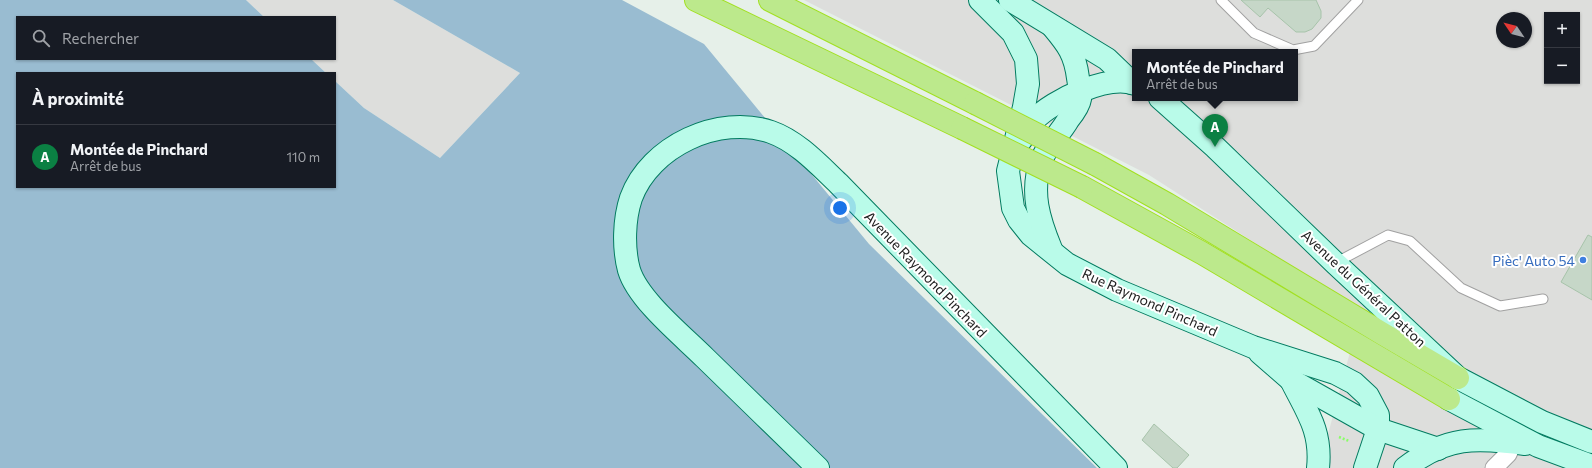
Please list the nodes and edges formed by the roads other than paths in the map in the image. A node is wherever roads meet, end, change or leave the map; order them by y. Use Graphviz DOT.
graph roads {
  1 [pos="696,0"];
  2 [pos="770,0"];
  3 [pos="980,0"];
  4 [pos="1010,0"];
  5 [pos="1221,0"];
  6 [pos="1358,0"];
  7 [pos="1053,27"];
  8 [pos="1291,49"];
  9 [pos="1298,49"];
  10 [pos="1132,81"];
  11 [pos="1132,83"];
  12 [pos="1080,90"];
  13 [pos="1163,101"];
  14 [pos="1013,151"];
  15 [pos="1052,250"];
  16 [pos="1335,263"];
  17 [pos="1543,299"];
  18 [pos="1253,348"];
  19 [pos="1458,378"];
  20 [pos="1291,380"];
  21 [pos="1449,399"];
  22 [pos="1378,429"];
  23 [pos="1592,442"];
  24 [pos="1513,443"];
  25 [pos="1538,446"];
  26 [pos="1438,449"];
  27 [pos="1592,466"];
  28 [pos="818,468"];
  29 [pos="1116,468"];
  30 [pos="1318,468"];
  31 [pos="1365,468"];
  32 [pos="1405,468"];
  33 [pos="1494,468"];
  1 -- 21 [label="highway, bridge"];
  2 -- 19 [label="highway, bridge"];
  3 -- 14 [label="street"];
  4 -- 7 [label="street"];
  5 -- 8 [label="lane"];
  6 -- 9 [label="lane"];
  7 -- 10 [label="street"];
  7 -- 12 [label="street"];
  11 -- 12 [label="street"];
  12 -- 14 [label="street"];
  12 -- 15 [label="street, Rue Raymond Pinchard"];
  13 -- 16 [label="street, Avenue du Général Patton"];
  14 -- 15 [label="street, Rue Raymond Pinchard"];
  15 -- 18 [label="street, Rue Raymond Pinchard"];
  16 -- 17 [label="lane"];
  16 -- 19 [label="street, Avenue du Général Patton"];
  18 -- 20 [label="street, Rue Raymond Pinchard"];
  18 -- 22 [label="street, Rue Raymond Pinchard"];
  19 -- 23 [label="street, Avenue du Général Patton"];
  20 -- 22 [label="street, Rue Raymond Pinchard"];
  20 -- 30 [label="street, Rue Raymond Pinchard"];
  21 -- 25 [label="street"];
  22 -- 26 [label="street, Rue Raymond Pinchard"];
  22 -- 31 [label="street, Rue Raymond Pinchard"];
  24 -- 25 [label="street"];
  24 -- 26 [label="street"];
  24 -- 33 [label="street"];
  25 -- 27 [label="street"];
  26 -- 32 [label="street"];
  28 -- 29 [label="street, Avenue Raymond Pinchard"];
}
